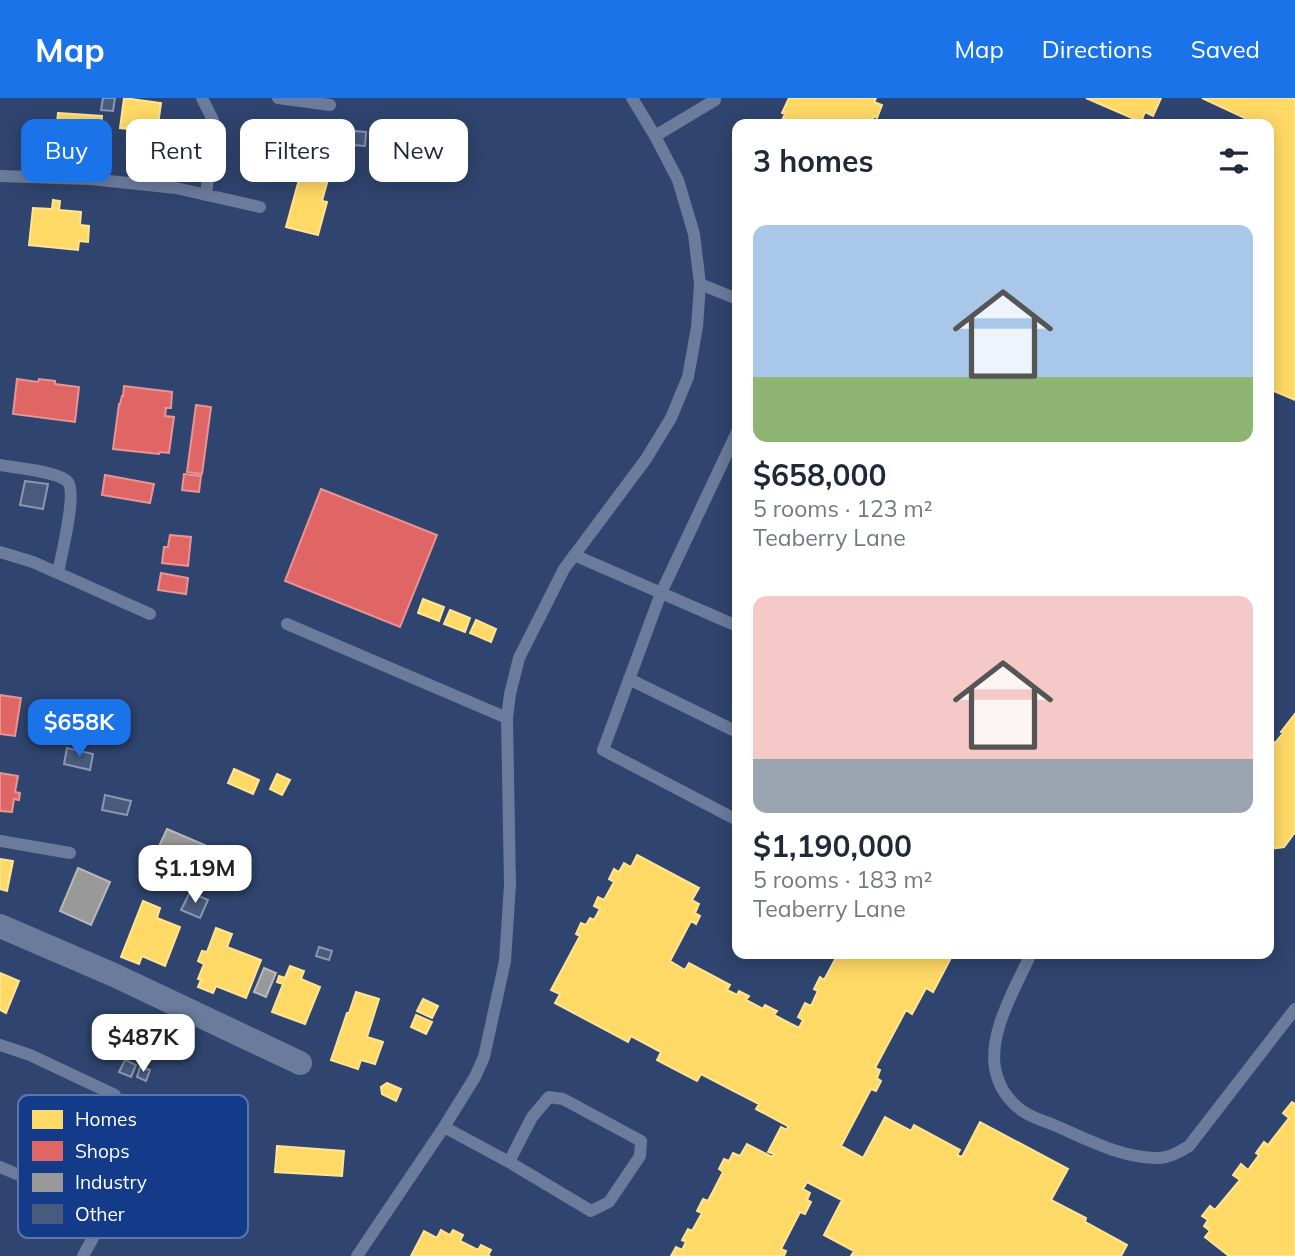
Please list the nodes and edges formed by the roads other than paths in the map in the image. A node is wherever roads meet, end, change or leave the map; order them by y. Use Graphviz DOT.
graph roads {
  1 [pos="202,98"];
  2 [pos="278,98"];
  3 [pos="632,98"];
  4 [pos="715,99"];
  5 [pos="330,105"];
  6 [pos="655,136"];
  7 [pos="0,176"];
  8 [pos="206,195"];
  9 [pos="260,207"];
  10 [pos="699,284"];
  11 [pos="732,297"];
  12 [pos="732,443"];
  13 [pos="0,465"];
  14 [pos="0,552"];
  15 [pos="574,555"];
  16 [pos="58,573"];
  17 [pos="661,593"];
  18 [pos="150,614"];
  19 [pos="287,624"];
  20 [pos="732,624"];
  21 [pos="629,680"];
  22 [pos="507,718"];
  23 [pos="732,730"];
  24 [pos="732,817"];
  25 [pos="0,841"];
  26 [pos="70,853"];
  27 [pos="0,926"];
  28 [pos="1029,959"];
  29 [pos="1295,1009"];
  30 [pos="0,1045"];
  31 [pos="300,1063"];
  32 [pos="115,1095"];
  33 [pos="444,1127"];
  34 [pos="509,1162"];
  35 [pos="0,1167"];
  36 [pos="18,1175"];
  37 [pos="93,1238"];
  38 [pos="83,1256"];
  39 [pos="357,1256"];
  1 -- 8 [label="lane"];
  2 -- 5 [label="lane"];
  3 -- 6 [label="lane"];
  4 -- 6 [label="lane"];
  6 -- 10 [label="lane"];
  7 -- 8 [label="lane"];
  8 -- 9 [label="lane"];
  10 -- 11 [label="lane"];
  10 -- 15 [label="lane"];
  12 -- 17 [label="lane"];
  13 -- 16 [label="lane"];
  14 -- 16 [label="lane"];
  15 -- 17 [label="lane"];
  15 -- 22 [label="lane"];
  16 -- 18 [label="lane"];
  17 -- 20 [label="lane"];
  17 -- 21 [label="lane"];
  19 -- 22 [label="lane"];
  21 -- 23 [label="lane"];
  21 -- 24 [label="lane"];
  22 -- 33 [label="lane"];
  25 -- 26 [label="lane"];
  27 -- 31 [label="street"];
  28 -- 29 [label="lane"];
  30 -- 32 [label="lane"];
  33 -- 34 [label="lane"];
  33 -- 39 [label="lane"];
  34 -- 34 [label="lane"];
  35 -- 36 [label="lane"];
  37 -- 38 [label="lane"];
}
